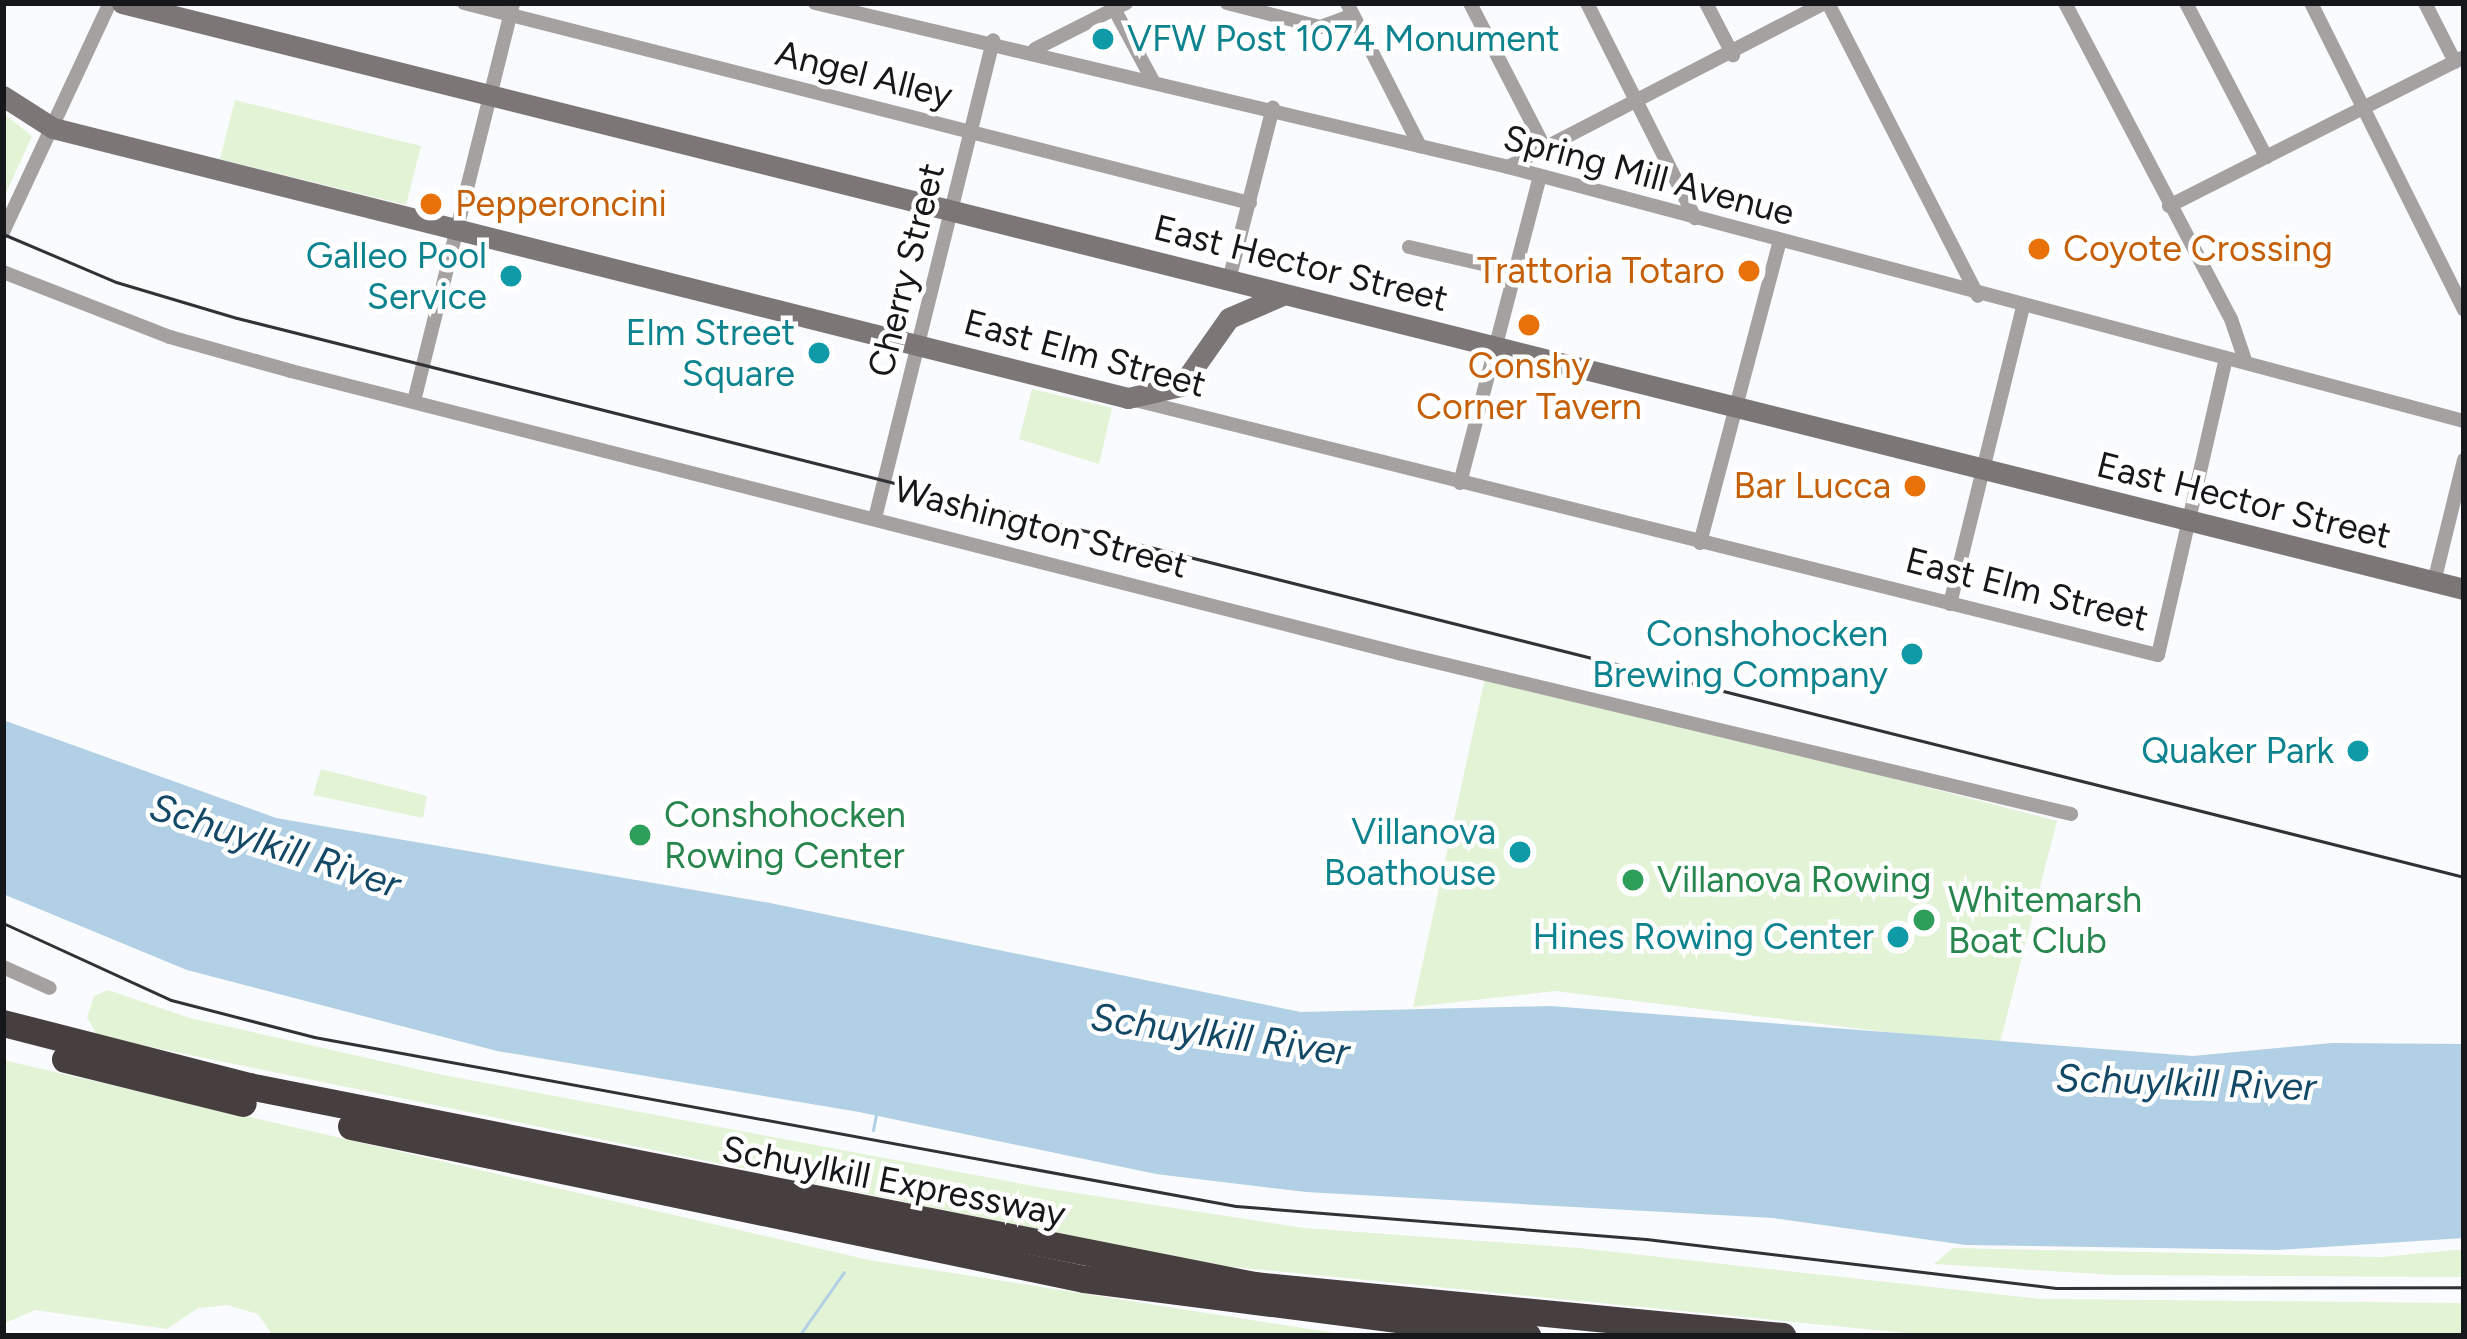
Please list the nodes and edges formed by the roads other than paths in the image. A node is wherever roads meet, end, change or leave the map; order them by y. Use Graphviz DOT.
graph roads {
  1 [pos="110,3"];
  2 [pos="122,3"];
  3 [pos="464,3"];
  4 [pos="814,3"];
  5 [pos="1227,3"];
  6 [pos="1470,3"];
  7 [pos="1587,3"];
  8 [pos="1706,3"];
  9 [pos="1826,3"];
  10 [pos="2065,3"];
  11 [pos="2186,3"];
  12 [pos="2311,3"];
  13 [pos="2425,3"];
  14 [pos="1116,5"];
  15 [pos="512,9"];
  16 [pos="1350,9"];
  17 [pos="867,10"];
  18 [pos="993,40"];
  19 [pos="1035,50"];
  20 [pos="1733,55"];
  21 [pos="2459,60"];
  22 [pos="1152,79"];
  23 [pos="490,92"];
  24 [pos="3,96"];
  25 [pos="1636,102"];
  26 [pos="2366,106"];
  27 [pos="1273,108"];
  28 [pos="53,128"];
  29 [pos="971,132"];
  30 [pos="1420,146"];
  31 [pos="1546,150"];
  32 [pos="2266,157"];
  33 [pos="1508,167"];
  34 [pos="1540,176"];
  35 [pos="1250,203"];
  36 [pos="2169,206"];
  37 [pos="952,209"];
  38 [pos="1695,218"];
  39 [pos="456,228"];
  40 [pos="3,232"];
  41 [pos="1780,241"];
  42 [pos="1409,247"];
  43 [pos="3,272"];
  44 [pos="1517,272"];
  45 [pos="1229,280"];
  46 [pos="1978,296"];
  47 [pos="1317,301"];
  48 [pos="2023,307"];
  49 [pos="2464,310"];
  50 [pos="1229,318"];
  51 [pos="919,344"];
  52 [pos="1500,346"];
  53 [pos="2226,359"];
  54 [pos="2246,363"];
  55 [pos="1194,376"];
  56 [pos="1128,398"];
  57 [pos="414,401"];
  58 [pos="1738,406"];
  59 [pos="1213,420"];
  60 [pos="2464,421"];
  61 [pos="2464,460"];
  62 [pos="1985,469"];
  63 [pos="1460,483"];
  64 [pos="876,514"];
  65 [pos="2188,520"];
  66 [pos="1700,543"];
  67 [pos="2434,582"];
  68 [pos="2464,589"];
  69 [pos="1950,604"];
  70 [pos="2071,814"];
  71 [pos="3,967"];
  72 [pos="50,988"];
  73 [pos="3,1023"];
  74 [pos="3,1041"];
  75 [pos="1527,1336"];
  76 [pos="1783,1336"];
  1 -- 28 [label="street"];
  2 -- 23 [label="main road, East Hector Street"];
  3 -- 15 [label="street, Angel Alley"];
  4 -- 17 [label="street, Spring Mill Avenue"];
  5 -- 16 [label="street"];
  6 -- 31 [label="street"];
  7 -- 25 [label="street"];
  8 -- 20 [label="street"];
  9 -- 20 [label="street"];
  9 -- 46 [label="street"];
  10 -- 36 [label="street"];
  11 -- 32 [label="street"];
  12 -- 26 [label="street"];
  13 -- 21 [label="street"];
  14 -- 19 [label="street"];
  14 -- 22 [label="street"];
  15 -- 23 [label="street"];
  15 -- 29 [label="street, Angel Alley"];
  16 -- 30 [label="street"];
  17 -- 18 [label="street, Spring Mill Avenue"];
  18 -- 19 [label="street, Spring Mill Avenue"];
  18 -- 29 [label="street, Cherry Street"];
  19 -- 22 [label="street, Spring Mill Avenue"];
  20 -- 25 [label="street"];
  21 -- 26 [label="street"];
  22 -- 27 [label="street, Spring Mill Avenue"];
  23 -- 37 [label="main road, East Hector Street"];
  23 -- 39 [label="street"];
  24 -- 28 [label="main road, East Elm Street"];
  25 -- 31 [label="street"];
  25 -- 38 [label="street"];
  26 -- 32 [label="street"];
  26 -- 49 [label="street"];
  27 -- 30 [label="street, Spring Mill Avenue"];
  27 -- 35 [label="street"];
  28 -- 39 [label="main road, East Elm Street"];
  28 -- 40 [label="street"];
  29 -- 35 [label="street, Angel Alley"];
  29 -- 37 [label="street, Cherry Street"];
  30 -- 33 [label="street, Spring Mill Avenue"];
  31 -- 33 [label="street"];
  32 -- 36 [label="street"];
  33 -- 34 [label="street, Spring Mill Avenue"];
  34 -- 38 [label="street, Spring Mill Avenue"];
  34 -- 44 [label="street"];
  35 -- 45 [label="street"];
  36 -- 54 [label="street"];
  37 -- 45 [label="main road, East Hector Street"];
  37 -- 51 [label="street, Cherry Street"];
  38 -- 41 [label="street, Spring Mill Avenue"];
  39 -- 51 [label="main road, East Elm Street"];
  39 -- 57 [label="street"];
  41 -- 46 [label="street, Spring Mill Avenue"];
  41 -- 58 [label="street"];
  42 -- 44 [label="street"];
  43 -- 57 [label="street, Washington Street"];
  44 -- 52 [label="street"];
  45 -- 47 [label="main road, East Hector Street"];
  45 -- 50 [label="main road"];
  46 -- 48 [label="street, Spring Mill Avenue"];
  47 -- 50 [label="main road"];
  47 -- 52 [label="main road, East Hector Street"];
  48 -- 53 [label="street, Spring Mill Avenue"];
  48 -- 62 [label="street"];
  50 -- 55 [label="main road"];
  51 -- 56 [label="main road, East Elm Street"];
  51 -- 64 [label="street, Cherry Street"];
  52 -- 58 [label="main road, East Hector Street"];
  52 -- 63 [label="street"];
  53 -- 54 [label="street, Spring Mill Avenue"];
  53 -- 65 [label="street"];
  54 -- 60 [label="street, Spring Mill Avenue"];
  55 -- 56 [label="main road"];
  55 -- 59 [label="street"];
  56 -- 59 [label="street, East Elm Street"];
  57 -- 64 [label="street, Washington Street"];
  58 -- 62 [label="main road, East Hector Street"];
  58 -- 66 [label="street"];
  59 -- 63 [label="street, East Elm Street"];
  61 -- 67 [label="street"];
  62 -- 65 [label="main road, East Hector Street"];
  62 -- 69 [label="street"];
  63 -- 66 [label="street, East Elm Street"];
  64 -- 70 [label="street, Washington Street"];
  65 -- 67 [label="main road, East Hector Street"];
  65 -- 69 [label="street, East Elm Street"];
  66 -- 69 [label="street, East Elm Street"];
  67 -- 68 [label="main road, East Hector Street"];
  71 -- 72 [label="street"];
  73 -- 76 [label="highway, Schuylkill Expressway"];
  74 -- 75 [label="highway, Schuylkill Expressway"];
}
